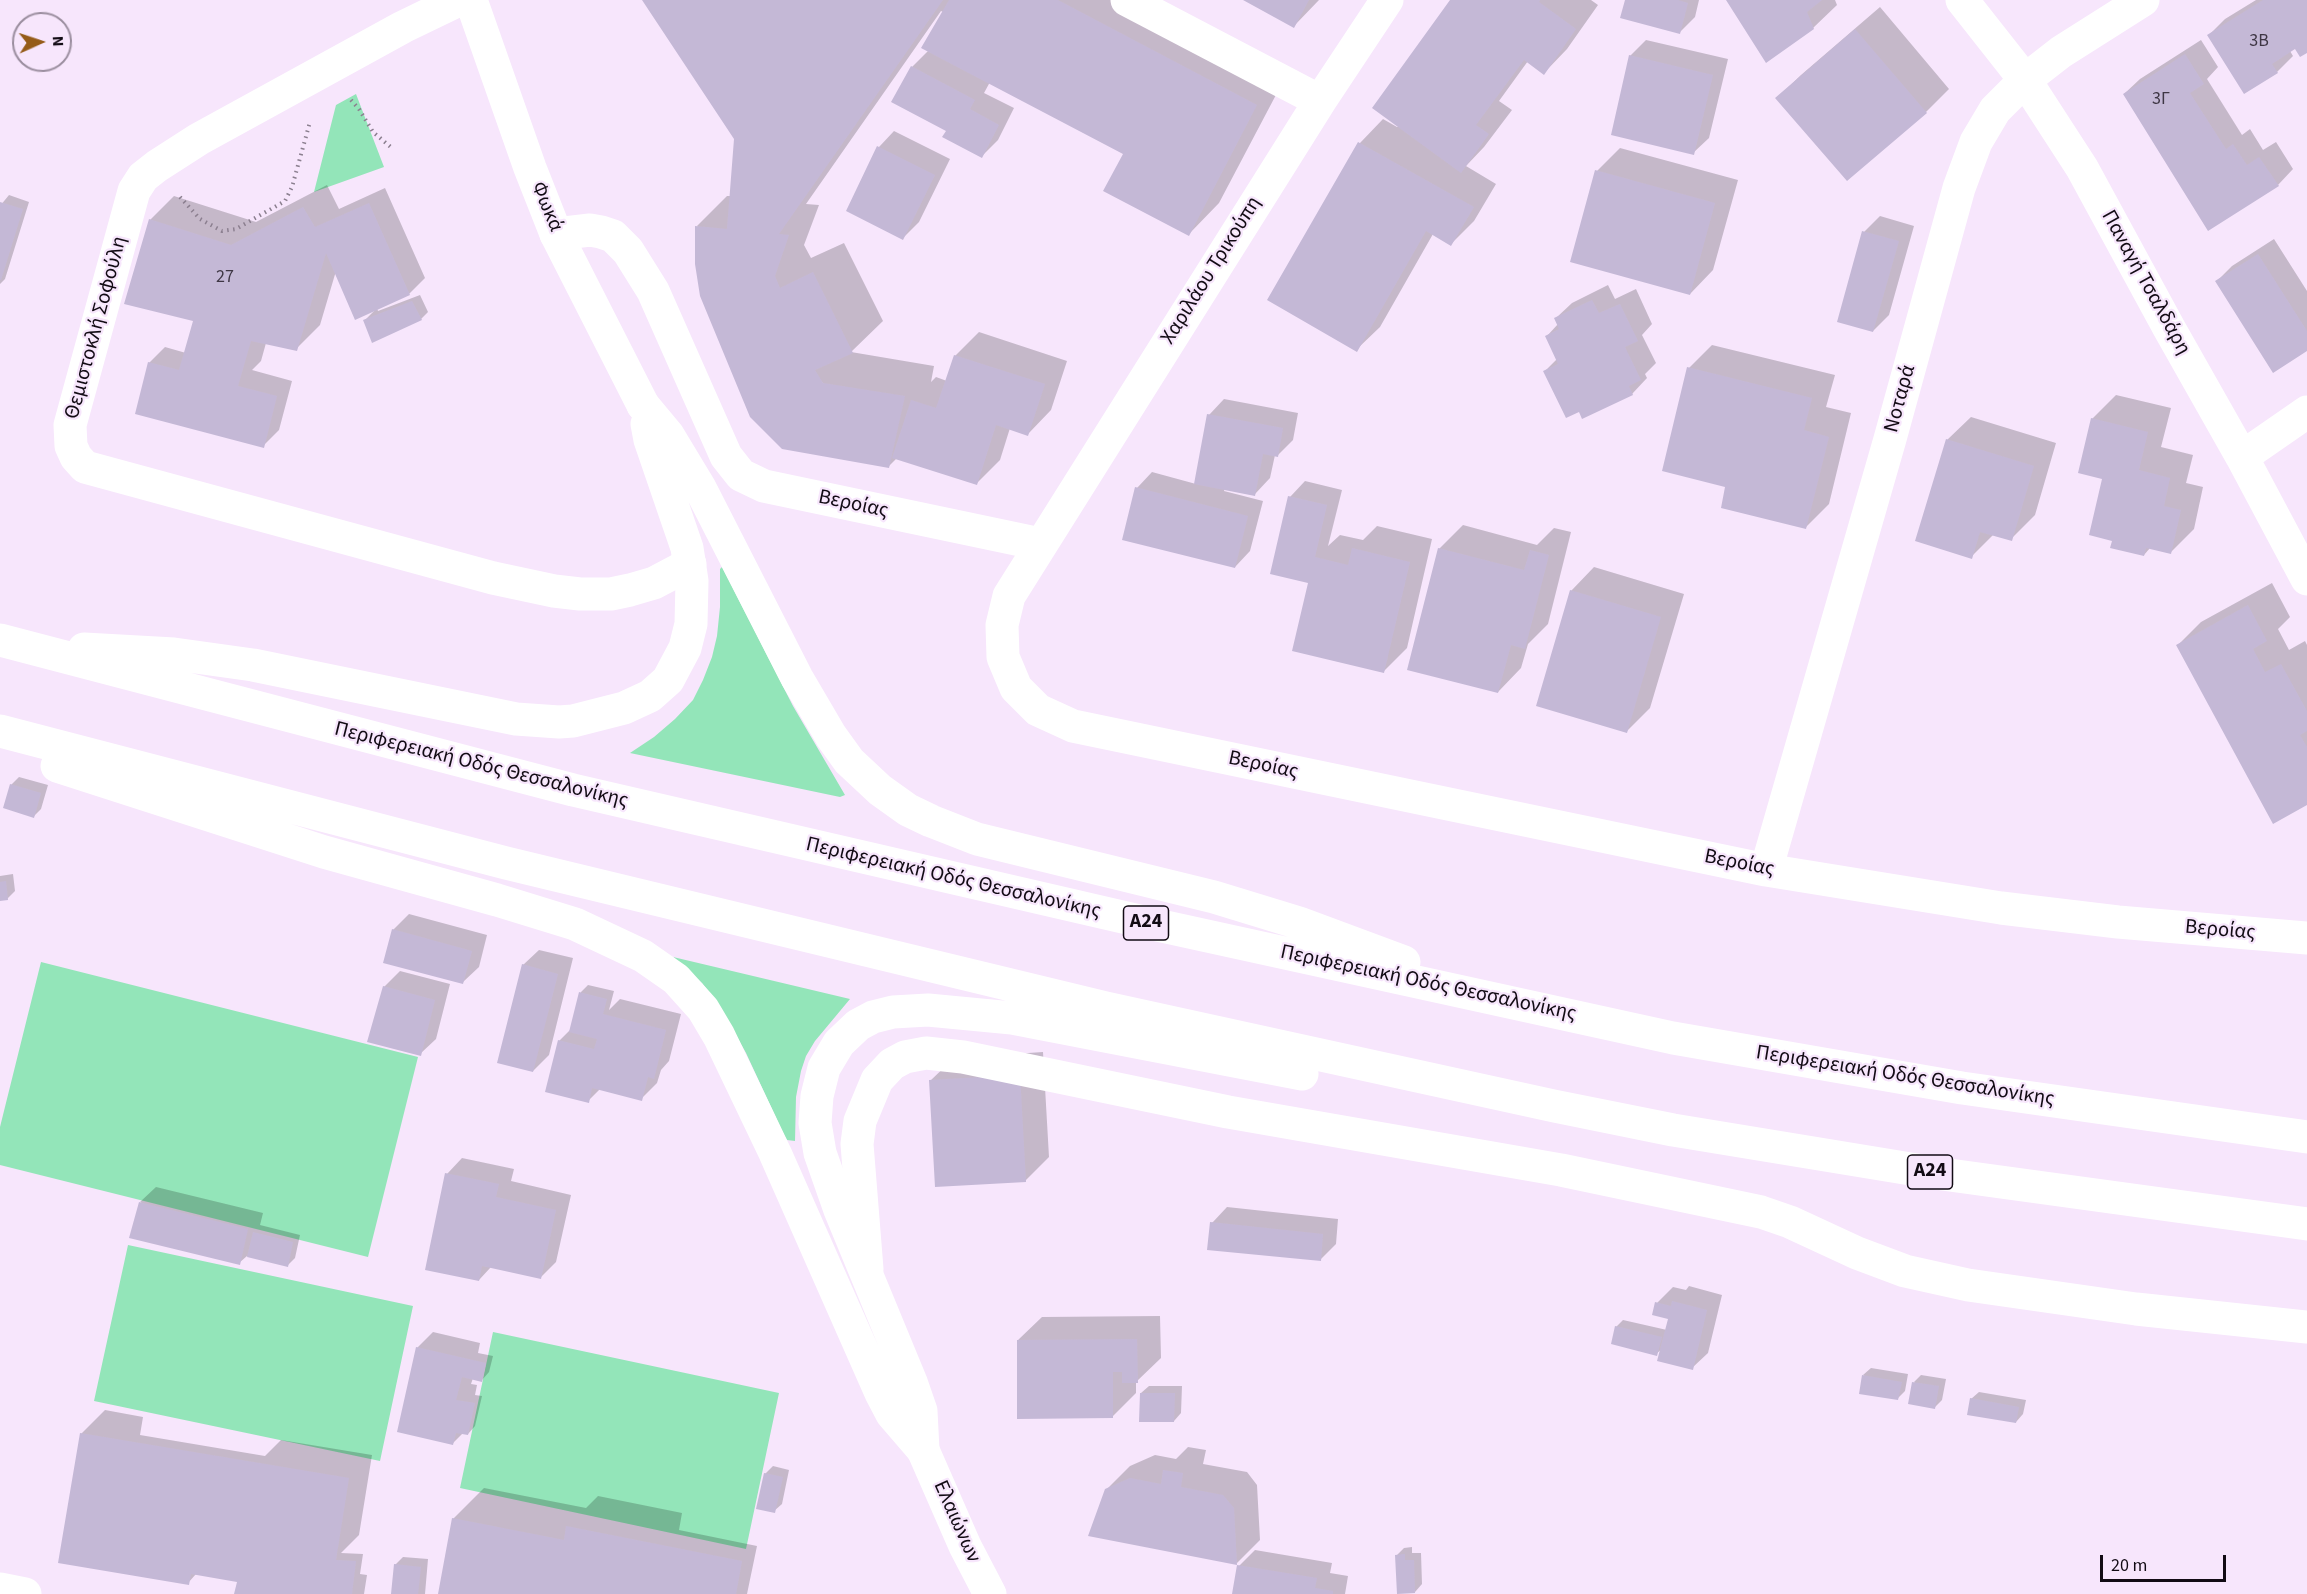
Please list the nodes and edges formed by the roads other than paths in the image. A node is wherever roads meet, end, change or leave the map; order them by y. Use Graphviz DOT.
graph roads {
  1 [pos="459,0"];
  2 [pos="471,0"];
  3 [pos="1126,0"];
  4 [pos="1387,0"];
  5 [pos="1962,0"];
  6 [pos="2143,0"];
  7 [pos="2025,80"];
  8 [pos="1320,101"];
  9 [pos="556,234"];
  10 [pos="643,405"];
  11 [pos="2307,412"];
  12 [pos="2242,457"];
  13 [pos="1040,544"];
  14 [pos="690,564"];
  15 [pos="2307,579"];
  16 [pos="13,643"];
  17 [pos="0,731"];
  18 [pos="0,744"];
  19 [pos="1766,870"];
  20 [pos="2307,938"];
  21 [pos="1507,1001"];
  22 [pos="1554,1106"];
  23 [pos="2307,1137"];
  24 [pos="2307,1224"];
  25 [pos="868,1277"];
  26 [pos="2307,1327"];
  27 [pos="923,1450"];
  28 [pos="965,1546"];
  29 [pos="0,1589"];
  30 [pos="25,1594"];
  31 [pos="966,1594"];
  32 [pos="990,1594"];
  1 -- 14 [label="main road, Θεμιστοκλή Σοφούλη"];
  2 -- 9 [label="main road, Φωκά"];
  3 -- 8 [label="main road"];
  4 -- 8 [label="main road, Χαριλάου Τρικούπη"];
  5 -- 7 [label="main road, Παναγή Τσαλδάρη"];
  6 -- 7 [label="main road, Νοταρά"];
  7 -- 12 [label="main road, Παναγή Τσαλδάρη"];
  7 -- 19 [label="main road, Νοταρά"];
  8 -- 13 [label="main road, Χαριλάου Τρικούπη"];
  9 -- 10 [label="main road, Φωκά"];
  9 -- 13 [label="main road, Βεροίας"];
  10 -- 14 [label="main road"];
  10 -- 21 [label="main road"];
  11 -- 12 [label="main road"];
  12 -- 15 [label="main road, Παναγή Τσαλδάρη"];
  13 -- 19 [label="main road, Βεροίας"];
  14 -- 16 [label="main road"];
  16 -- 21 [label="main road, Περιφερειακή Οδός Θεσσαλονίκης / Α24"];
  17 -- 22 [label="main road, Α24"];
  18 -- 27 [label="main road"];
  19 -- 20 [label="main road, Βεροίας"];
  21 -- 23 [label="main road, Περιφερειακή Οδός Θεσσαλονίκης / Α24"];
  22 -- 24 [label="main road, Α24"];
  22 -- 25 [label="main road"];
  25 -- 26 [label="main road"];
  25 -- 27 [label="main road"];
  27 -- 28 [label="main road, Ελαιώνων"];
  28 -- 31 [label="main road"];
  28 -- 32 [label="main road, Ελαιώνων"];
  29 -- 30 [label="main road"];
}
